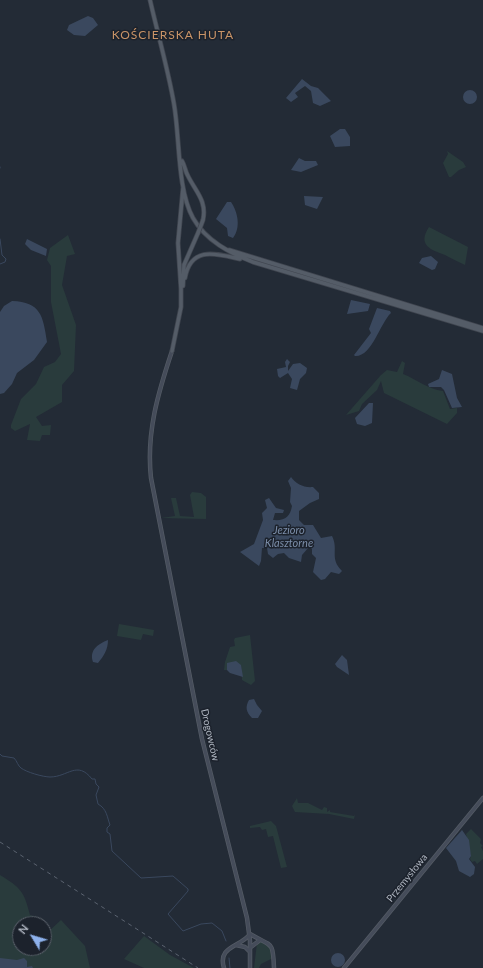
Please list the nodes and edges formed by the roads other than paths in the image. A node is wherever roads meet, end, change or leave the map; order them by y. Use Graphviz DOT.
graph roads {
  1 [pos="150,0"];
  2 [pos="181,161"];
  3 [pos="183,188"];
  4 [pos="223,248"];
  5 [pos="253,262"];
  6 [pos="183,282"];
  7 [pos="483,330"];
  8 [pos="172,351"];
  9 [pos="483,798"];
  10 [pos="250,934"];
  11 [pos="260,940"];
  12 [pos="236,945"];
  13 [pos="251,947"];
  14 [pos="251,952"];
  15 [pos="224,968"];
  16 [pos="250,968"];
  17 [pos="273,968"];
  18 [pos="344,968"];
  1 -- 2 [label="main road"];
  2 -- 3 [label="main road"];
  2 -- 6 [label="main road, bridge"];
  3 -- 4 [label="main road"];
  3 -- 8 [label="main road"];
  4 -- 5 [label="main road"];
  4 -- 7 [label="main road"];
  5 -- 6 [label="main road"];
  5 -- 7 [label="main road"];
  6 -- 8 [label="main road"];
  8 -- 10 [label="main road, Drogowców"];
  9 -- 18 [label="main road, Przemysłowa"];
  10 -- 11 [label="main road"];
  10 -- 12 [label="main road"];
  10 -- 13 [label="main road, Drogowców"];
  11 -- 13 [label="main road"];
  11 -- 17 [label="main road"];
  12 -- 14 [label="main road"];
  12 -- 15 [label="main road"];
  13 -- 14 [label="main road, Drogowców"];
  14 -- 16 [label="main road, Drogowców"];
}
